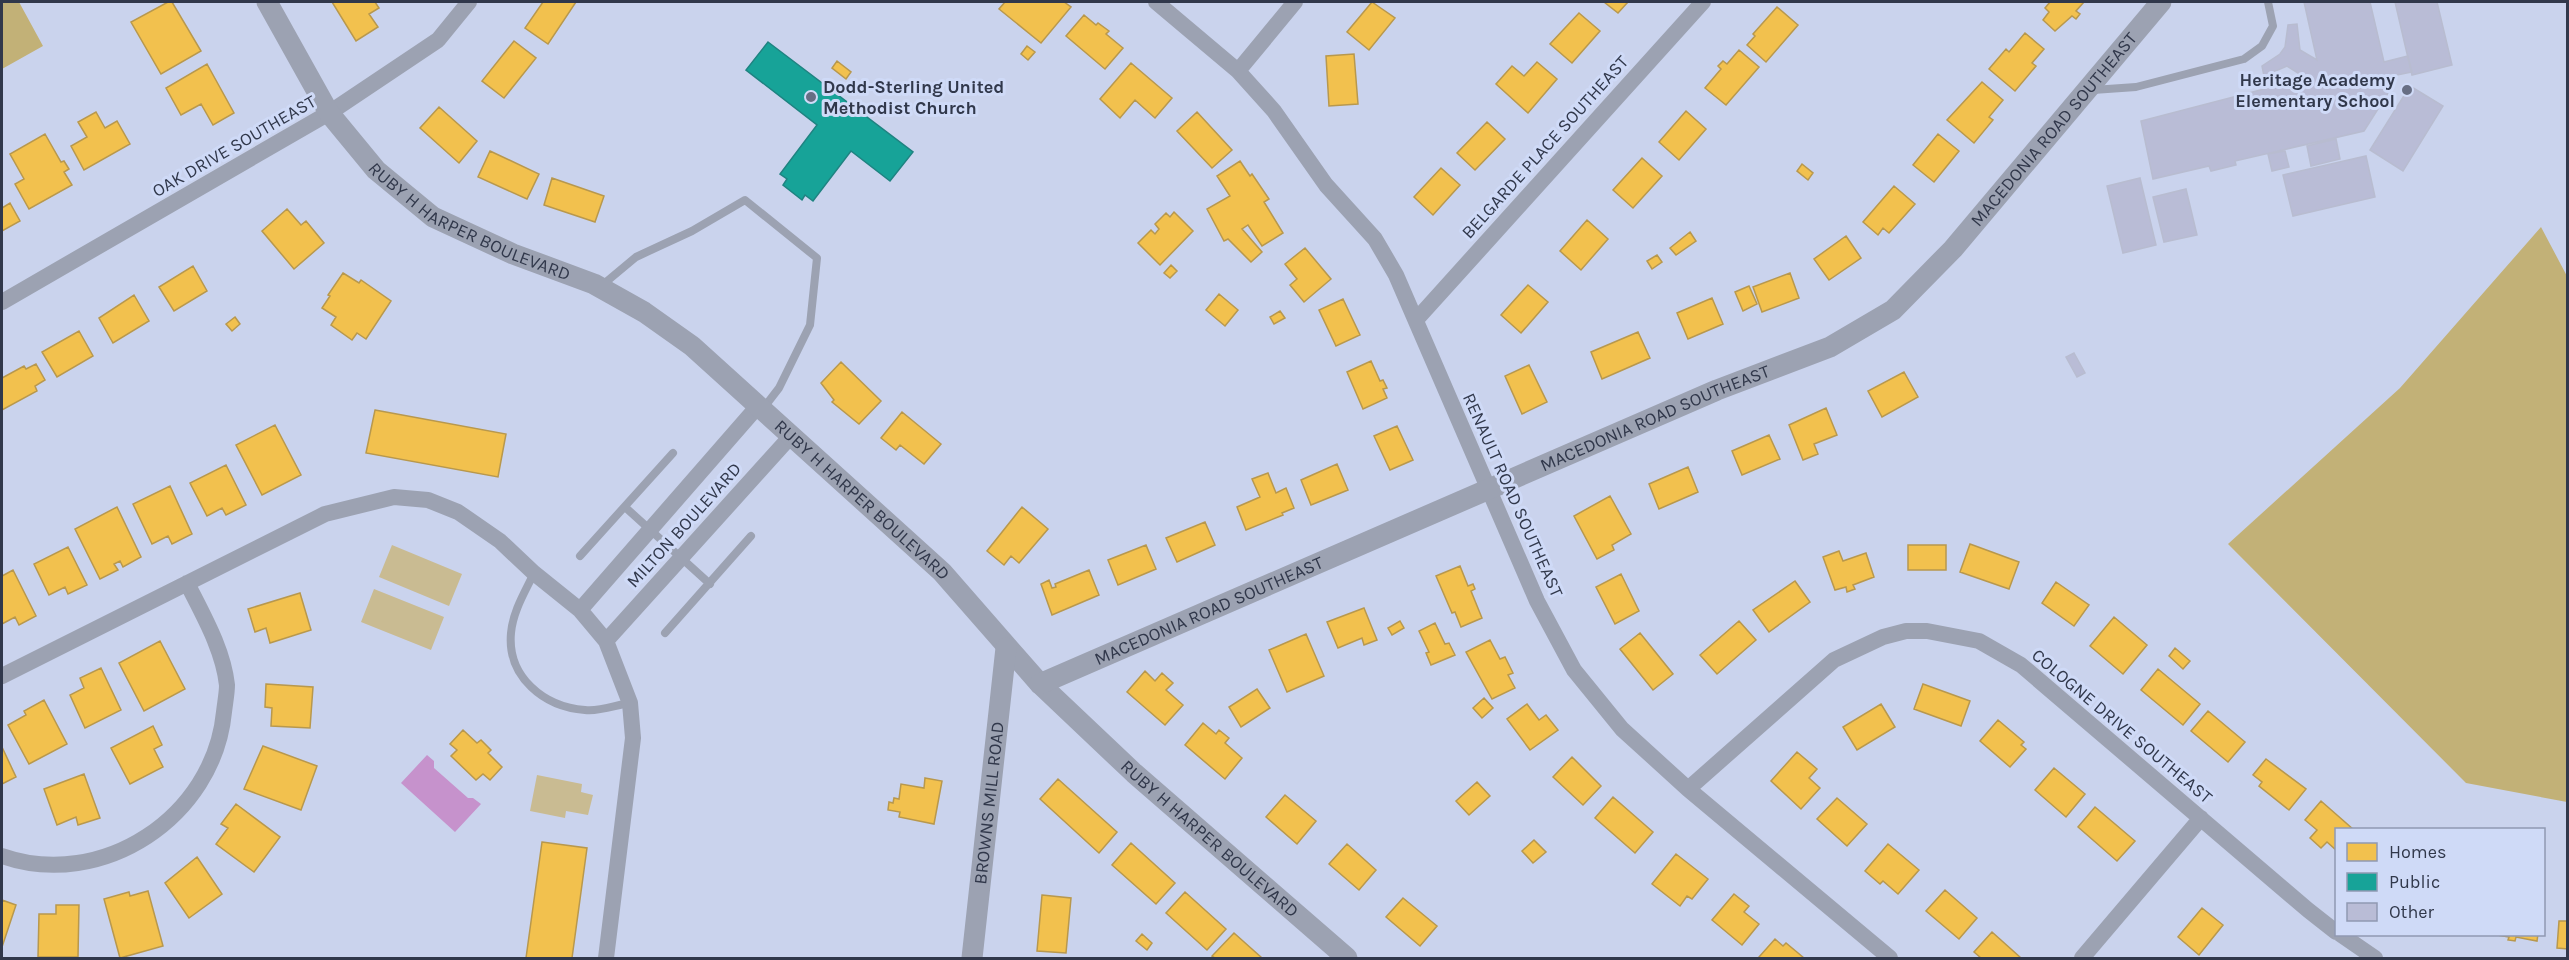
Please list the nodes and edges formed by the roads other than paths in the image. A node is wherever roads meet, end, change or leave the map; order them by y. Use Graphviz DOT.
graph roads {
  1 [pos="267,2"];
  2 [pos="469,2"];
  3 [pos="1156,2"];
  4 [pos="1295,2"];
  5 [pos="1703,2"];
  6 [pos="2160,2"];
  7 [pos="2268,2"];
  8 [pos="1238,71"];
  9 [pos="2086,90"];
  10 [pos="329,113"];
  11 [pos="600,287"];
  12 [pos="2,303"];
  13 [pos="1416,320"];
  14 [pos="760,408"];
  15 [pos="791,436"];
  16 [pos="673,453"];
  17 [pos="1489,491"];
  18 [pos="625,507"];
  19 [pos="651,529"];
  20 [pos="751,536"];
  21 [pos="580,556"];
  22 [pos="680,558"];
  23 [pos="534,573"];
  24 [pos="187,583"];
  25 [pos="710,584"];
  26 [pos="580,610"];
  27 [pos="665,633"];
  28 [pos="606,641"];
  29 [pos="1006,648"];
  30 [pos="2,676"];
  31 [pos="1040,684"];
  32 [pos="630,703"];
  33 [pos="1688,789"];
  34 [pos="2201,818"];
  35 [pos="2,856"];
  36 [pos="2335,930"];
  37 [pos="2343,936"];
  38 [pos="606,958"];
  39 [pos="972,958"];
  40 [pos="1347,958"];
  41 [pos="1890,958"];
  42 [pos="2082,958"];
  43 [pos="2375,958"];
  1 -- 10 [label="street"];
  2 -- 10 [label="street, OAK DRIVE SOUTHEAST"];
  3 -- 8 [label="street, RENAULT ROAD SOUTHEAST"];
  4 -- 8 [label="street"];
  5 -- 13 [label="street, BELGARDE PLACE SOUTHEAST"];
  6 -- 9 [label="street, MACEDONIA ROAD SOUTHEAST"];
  7 -- 9 [label="lane"];
  8 -- 13 [label="street, RENAULT ROAD SOUTHEAST"];
  9 -- 17 [label="street, MACEDONIA ROAD SOUTHEAST"];
  10 -- 11 [label="street, RUBY H HARPER BOULEVARD"];
  10 -- 12 [label="street, OAK DRIVE SOUTHEAST"];
  11 -- 14 [label="street, RUBY H HARPER BOULEVARD"];
  11 -- 14 [label="lane"];
  13 -- 17 [label="street, RENAULT ROAD SOUTHEAST"];
  14 -- 15 [label="street, RUBY H HARPER BOULEVARD"];
  14 -- 19 [label="street, MILTON BOULEVARD"];
  15 -- 22 [label="street, MILTON BOULEVARD"];
  15 -- 29 [label="street, RUBY H HARPER BOULEVARD"];
  16 -- 18 [label="lane"];
  17 -- 31 [label="street, MACEDONIA ROAD SOUTHEAST"];
  17 -- 33 [label="street, RENAULT ROAD SOUTHEAST"];
  18 -- 19 [label="lane"];
  18 -- 21 [label="lane"];
  19 -- 22 [label="lane"];
  19 -- 26 [label="street, MILTON BOULEVARD"];
  20 -- 25 [label="lane"];
  22 -- 25 [label="lane"];
  22 -- 28 [label="street, MILTON BOULEVARD"];
  23 -- 24 [label="street"];
  23 -- 26 [label="street"];
  23 -- 32 [label="lane"];
  24 -- 30 [label="street"];
  24 -- 35 [label="street"];
  25 -- 27 [label="lane"];
  26 -- 28 [label="street"];
  28 -- 32 [label="street"];
  29 -- 31 [label="street, RUBY H HARPER BOULEVARD"];
  29 -- 39 [label="street, BROWNS MILL ROAD"];
  31 -- 40 [label="street, RUBY H HARPER BOULEVARD"];
  32 -- 38 [label="street"];
  33 -- 34 [label="street, COLOGNE DRIVE SOUTHEAST"];
  33 -- 41 [label="street, RENAULT ROAD SOUTHEAST"];
  34 -- 36 [label="street, COLOGNE DRIVE SOUTHEAST"];
  34 -- 42 [label="street"];
  37 -- 43 [label="street"];
}
